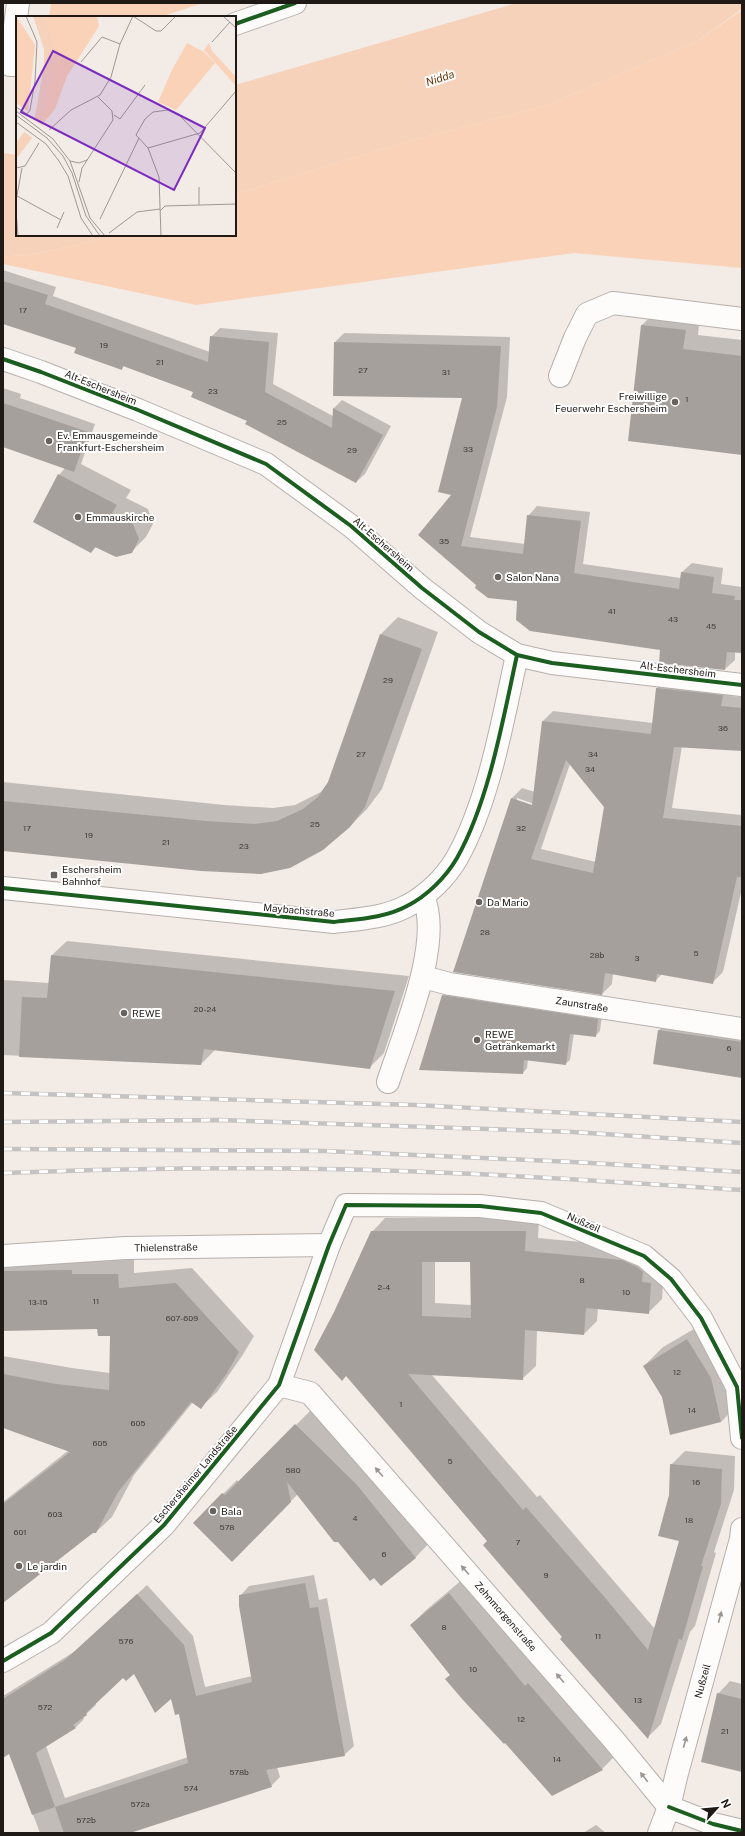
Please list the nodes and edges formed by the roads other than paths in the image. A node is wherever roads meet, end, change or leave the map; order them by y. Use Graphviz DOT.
graph roads {
  1 [pos="18,3"];
  2 [pos="295,3"];
  3 [pos="17,16"];
  4 [pos="236,24"];
  5 [pos="16,28"];
  6 [pos="13,65"];
  7 [pos="742,318"];
  8 [pos="3,359"];
  9 [pos="560,376"];
  10 [pos="517,655"];
  11 [pos="742,684"];
  12 [pos="3,888"];
  13 [pos="423,897"];
  14 [pos="423,977"];
  15 [pos="742,1029"];
  16 [pos="388,1082"];
  17 [pos="328,1245"];
  18 [pos="3,1256"];
  19 [pos="279,1384"];
  20 [pos="742,1438"];
  21 [pos="742,1529"];
  22 [pos="3,1661"];
  23 [pos="669,1807"];
  24 [pos="742,1831"];
  25 [pos="659,1833"];
  1 -- 3 [label="street"];
  2 -- 4 [label="street"];
  5 -- 6 [label="street"];
  7 -- 9 [label="street"];
  8 -- 10 [label="street, Alt-Eschersheim"];
  10 -- 11 [label="street, Alt-Eschersheim"];
  10 -- 13 [label="street, Maybachstraße"];
  12 -- 13 [label="street, Maybachstraße"];
  13 -- 14 [label="street"];
  14 -- 15 [label="street, Zaunstraße"];
  14 -- 16 [label="street"];
  17 -- 18 [label="street, Thielenstraße"];
  17 -- 19 [label="street, Eschersheimer Landstraße"];
  17 -- 20 [label="street, Nußzeil"];
  19 -- 22 [label="street, Eschersheimer Landstraße"];
  23 -- 19 [label="street, Zehnmorgenstraße, one-way"];
  23 -- 21 [label="street, Nußzeil, one-way"];
  23 -- 24 [label="street, Zehnmorgenstraße"];
  23 -- 25 [label="street, Nußzeil"];
}
